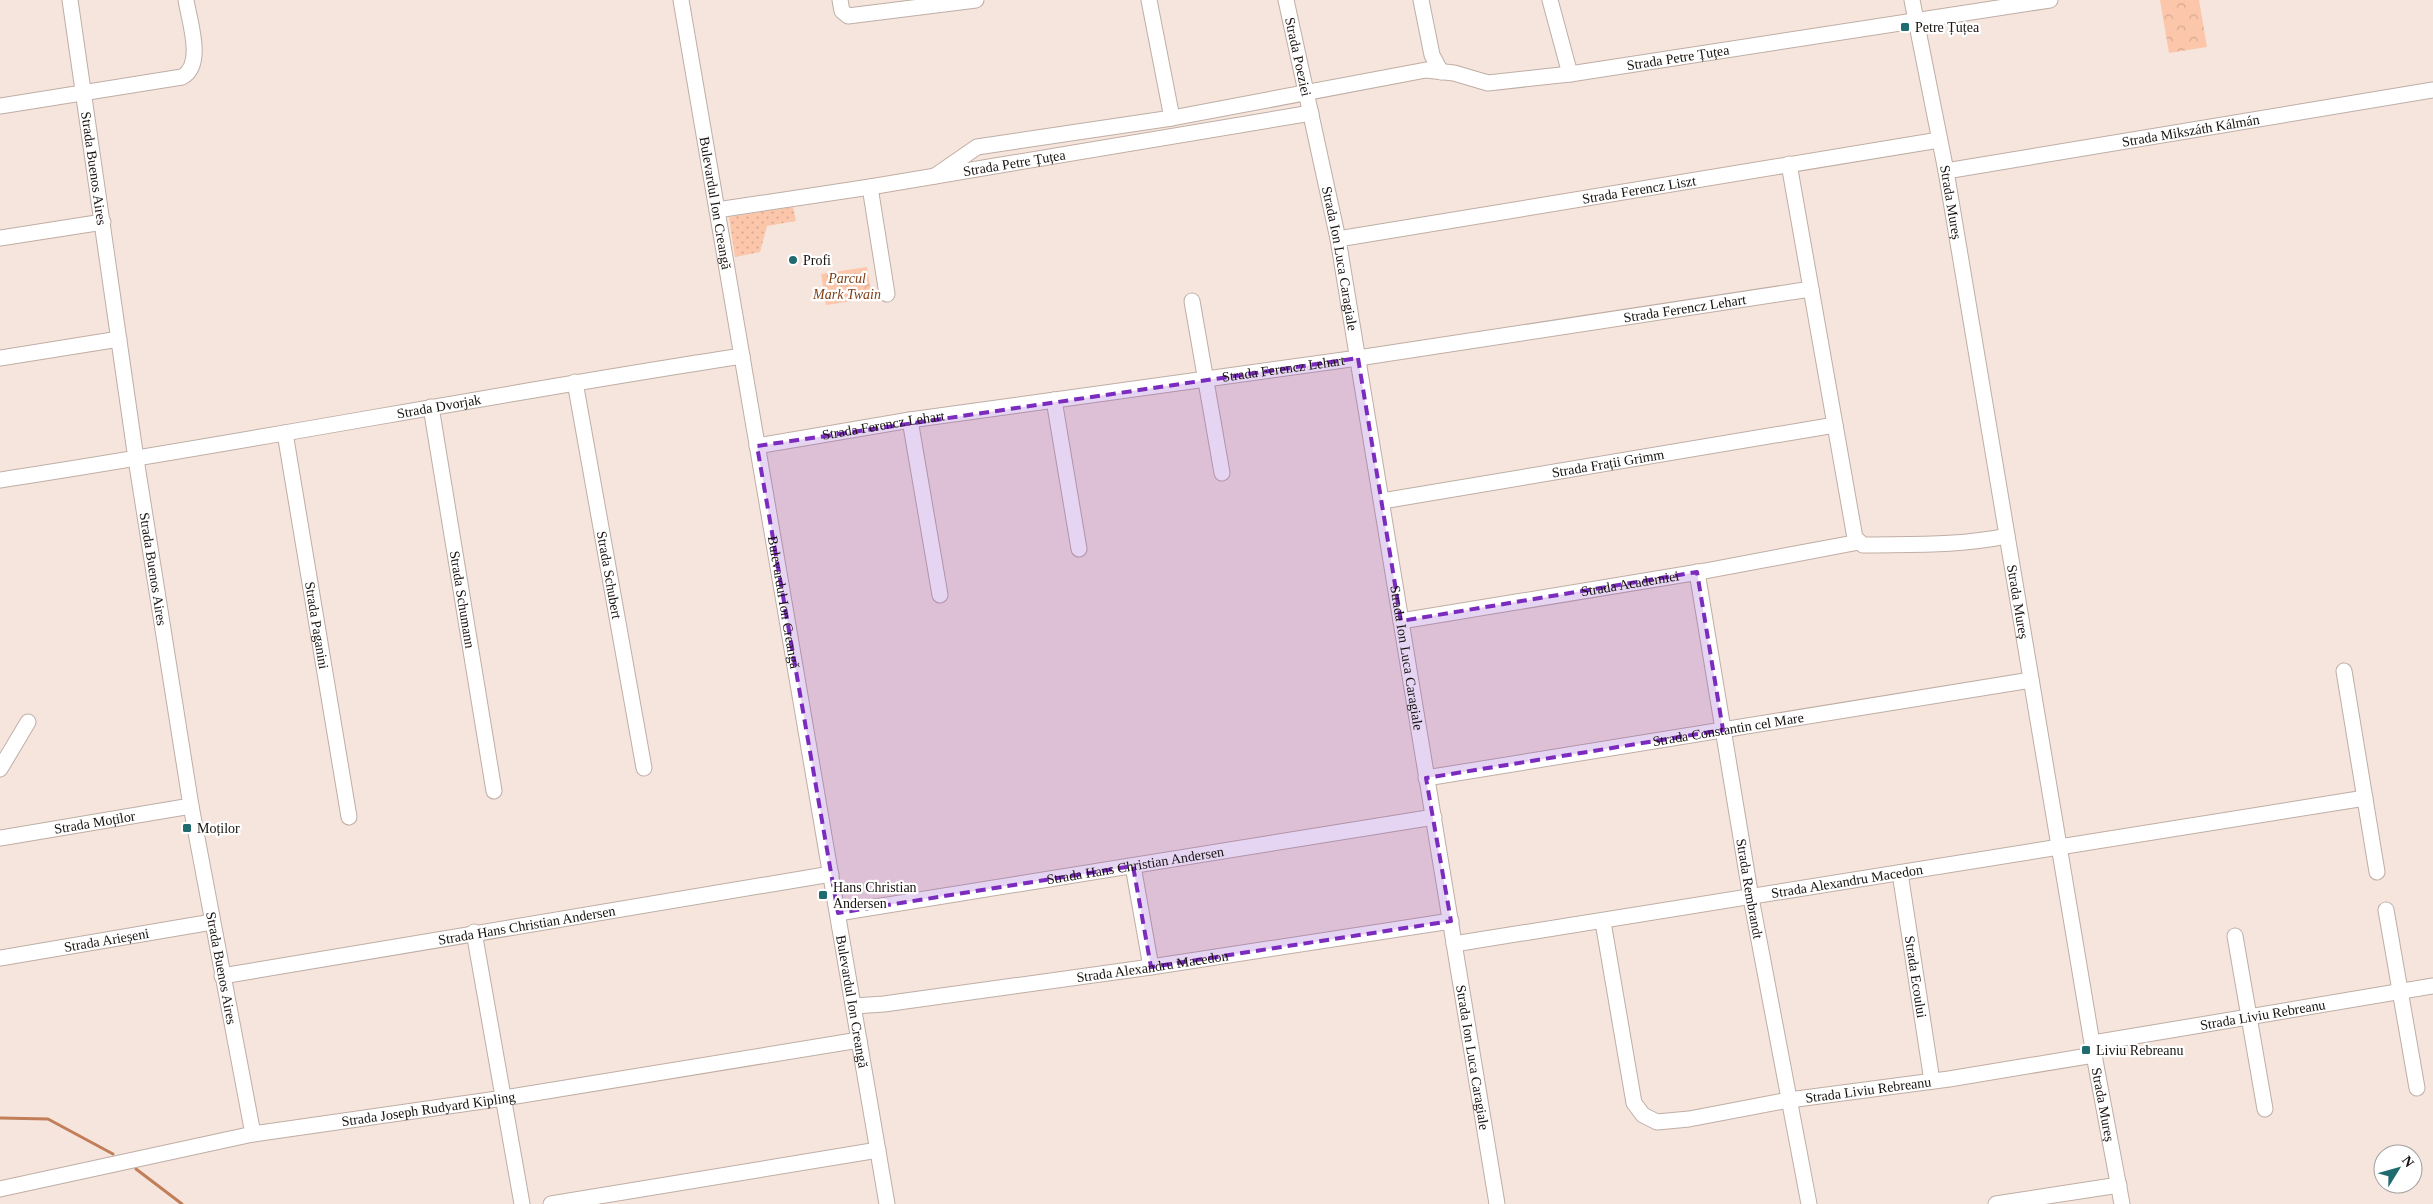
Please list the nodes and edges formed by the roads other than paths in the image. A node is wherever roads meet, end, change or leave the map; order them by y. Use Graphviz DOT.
graph roads {
  1 [pos="70,0"];
  2 [pos="186,0"];
  3 [pos="681,0"];
  4 [pos="840,0"];
  5 [pos="976,0"];
  6 [pos="1149,0"];
  7 [pos="1286,0"];
  8 [pos="1421,0"];
  9 [pos="1550,0"];
  10 [pos="1912,0"];
  11 [pos="2050,0"];
  12 [pos="1918,20"];
  13 [pos="1441,72"];
  14 [pos="1570,74"];
  15 [pos="2433,90"];
  16 [pos="1307,92"];
  17 [pos="84,93"];
  18 [pos="0,106"];
  19 [pos="1311,113"];
  20 [pos="1166,119"];
  21 [pos="1162,138"];
  22 [pos="1939,140"];
  23 [pos="1789,164"];
  24 [pos="1946,170"];
  25 [pos="934,176"];
  26 [pos="870,187"];
  27 [pos="717,210"];
  28 [pos="102,222"];
  29 [pos="0,238"];
  30 [pos="1338,239"];
  31 [pos="1811,289"];
  32 [pos="888,294"];
  33 [pos="1192,301"];
  34 [pos="119,340"];
  35 [pos="742,356"];
  36 [pos="0,358"];
  37 [pos="1358,358"];
  38 [pos="1205,378"];
  39 [pos="575,382"];
  40 [pos="1054,400"];
  41 [pos="431,407"];
  42 [pos="910,420"];
  43 [pos="1835,425"];
  44 [pos="285,433"];
  45 [pos="757,446"];
  46 [pos="136,459"];
  47 [pos="1222,473"];
  48 [pos="0,480"];
  49 [pos="1382,501"];
  50 [pos="2007,536"];
  51 [pos="1859,542"];
  52 [pos="1079,548"];
  53 [pos="1697,572"];
  54 [pos="940,595"];
  55 [pos="1401,622"];
  56 [pos="2344,671"];
  57 [pos="2031,680"];
  58 [pos="28,722"];
  59 [pos="1723,730"];
  60 [pos="644,768"];
  61 [pos="0,769"];
  62 [pos="1426,778"];
  63 [pos="494,791"];
  64 [pos="2364,798"];
  65 [pos="191,806"];
  66 [pos="349,817"];
  67 [pos="1434,817"];
  68 [pos="0,838"];
  69 [pos="2061,847"];
  70 [pos="1134,866"];
  71 [pos="2377,872"];
  72 [pos="1900,873"];
  73 [pos="831,874"];
  74 [pos="1751,898"];
  75 [pos="2386,910"];
  76 [pos="838,913"];
  77 [pos="1451,921"];
  78 [pos="212,922"];
  79 [pos="1603,922"];
  80 [pos="474,932"];
  81 [pos="2235,936"];
  82 [pos="1454,944"];
  83 [pos="0,958"];
  84 [pos="1151,967"];
  85 [pos="222,976"];
  86 [pos="2433,986"];
  87 [pos="2400,991"];
  88 [pos="854,1006"];
  89 [pos="2249,1017"];
  90 [pos="859,1040"];
  91 [pos="2093,1049"];
  92 [pos="1932,1082"];
  93 [pos="2417,1088"];
  94 [pos="504,1098"];
  95 [pos="1789,1100"];
  96 [pos="2265,1109"];
  97 [pos="253,1134"];
  98 [pos="878,1150"];
  99 [pos="2119,1186"];
  100 [pos="0,1189"];
  101 [pos="522,1204"];
  102 [pos="551,1204"];
  103 [pos="887,1204"];
  104 [pos="1497,1204"];
  105 [pos="1809,1204"];
  106 [pos="1996,1204"];
  107 [pos="2122,1204"];
  1 -- 17 [label="street, Strada Buenos Aires"];
  2 -- 17 [label="street"];
  3 -- 27 [label="street, Bulevardul Ion Creangă"];
  4 -- 5 [label="street"];
  6 -- 20 [label="street"];
  7 -- 16 [label="street, Strada Poeziei"];
  8 -- 13 [label="street"];
  9 -- 14 [label="street"];
  10 -- 12 [label="street, Strada Mureș"];
  11 -- 12 [label="street, Strada Petre Țuțea"];
  12 -- 14 [label="street, Strada Petre Țuțea"];
  12 -- 22 [label="street, Strada Mureș"];
  13 -- 14 [label="street, Strada Petre Țuțea"];
  13 -- 16 [label="street, Strada Petre Țuțea"];
  15 -- 24 [label="street, Strada Mikszáth Kálmán"];
  16 -- 19 [label="street, Strada Poeziei"];
  16 -- 20 [label="street, Strada Petre Țuțea"];
  17 -- 18 [label="street"];
  17 -- 28 [label="street, Strada Buenos Aires"];
  19 -- 21 [label="street, Strada Petre Țuțea"];
  19 -- 30 [label="street, Strada Ion Luca Caragiale"];
  20 -- 21 [label="street"];
  20 -- 25 [label="street, Strada Petre Țuțea"];
  21 -- 25 [label="street, Strada Petre Țuțea"];
  22 -- 23 [label="street, Strada Ferencz Liszt"];
  22 -- 24 [label="street, Strada Mureș"];
  23 -- 30 [label="street, Strada Ferencz Liszt"];
  23 -- 31 [label="street"];
  24 -- 50 [label="street, Strada Mureș"];
  25 -- 26 [label="street, Strada Petre Țuțea"];
  26 -- 27 [label="street, Strada Petre Țuțea"];
  26 -- 32 [label="street"];
  27 -- 35 [label="street, Bulevardul Ion Creangă"];
  28 -- 29 [label="street"];
  28 -- 34 [label="street, Strada Buenos Aires"];
  30 -- 37 [label="street, Strada Ion Luca Caragiale"];
  31 -- 37 [label="street, Strada Ferencz Lehart"];
  31 -- 43 [label="street"];
  33 -- 38 [label="street"];
  34 -- 36 [label="street"];
  34 -- 46 [label="street, Strada Buenos Aires"];
  35 -- 39 [label="street, Strada Dvorjak"];
  35 -- 45 [label="street, Bulevardul Ion Creangă"];
  37 -- 38 [label="street, Strada Ferencz Lehart"];
  37 -- 49 [label="street, Strada Ion Luca Caragiale"];
  38 -- 40 [label="street, Strada Ferencz Lehart"];
  38 -- 47 [label="street"];
  39 -- 41 [label="street, Strada Dvorjak"];
  39 -- 60 [label="street, Strada Schubert"];
  40 -- 42 [label="street, Strada Ferencz Lehart"];
  40 -- 52 [label="street"];
  41 -- 44 [label="street, Strada Dvorjak"];
  41 -- 63 [label="street, Strada Schumann"];
  42 -- 45 [label="street, Strada Ferencz Lehart"];
  42 -- 54 [label="street"];
  43 -- 49 [label="street, Strada Frații Grimm"];
  43 -- 51 [label="street"];
  44 -- 46 [label="street, Strada Dvorjak"];
  44 -- 66 [label="street, Strada Paganini"];
  45 -- 73 [label="street, Bulevardul Ion Creangă"];
  46 -- 48 [label="street, Strada Dvorjak"];
  46 -- 65 [label="street, Strada Buenos Aires"];
  49 -- 55 [label="street, Strada Ion Luca Caragiale"];
  50 -- 51 [label="street, Strada Academiei"];
  50 -- 57 [label="street, Strada Mureș"];
  51 -- 53 [label="street, Strada Academiei"];
  53 -- 55 [label="street, Strada Academiei"];
  53 -- 59 [label="street, Strada Rembrandt"];
  55 -- 62 [label="street, Strada Ion Luca Caragiale"];
  56 -- 64 [label="street"];
  57 -- 59 [label="street, Strada Constantin cel Mare"];
  57 -- 69 [label="street, Strada Mureș"];
  58 -- 61 [label="street"];
  59 -- 62 [label="street, Strada Constantin cel Mare"];
  59 -- 74 [label="street, Strada Rembrandt"];
  62 -- 67 [label="street, Strada Ion Luca Caragiale"];
  64 -- 69 [label="street, Strada Alexandru Macedon"];
  64 -- 71 [label="street"];
  65 -- 68 [label="street, Strada Moților"];
  65 -- 78 [label="street, Strada Buenos Aires"];
  67 -- 70 [label="street, Strada Hans Christian Andersen"];
  67 -- 77 [label="street, Strada Ion Luca Caragiale"];
  69 -- 72 [label="street, Strada Alexandru Macedon"];
  69 -- 91 [label="street, Strada Mureș"];
  70 -- 76 [label="street, Strada Hans Christian Andersen"];
  70 -- 84 [label="street"];
  72 -- 74 [label="street, Strada Alexandru Macedon"];
  72 -- 92 [label="street, Strada Ecoului"];
  73 -- 76 [label="street, Bulevardul Ion Creangă"];
  73 -- 80 [label="street, Strada Hans Christian Andersen"];
  74 -- 79 [label="street, Strada Alexandru Macedon"];
  74 -- 95 [label="street, Strada Rembrandt"];
  75 -- 87 [label="street"];
  76 -- 88 [label="street, Bulevardul Ion Creangă"];
  77 -- 82 [label="street, Strada Ion Luca Caragiale"];
  77 -- 84 [label="street, Strada Alexandru Macedon"];
  78 -- 83 [label="street, Strada Arieșeni"];
  78 -- 85 [label="street, Strada Buenos Aires"];
  79 -- 82 [label="street, Strada Alexandru Macedon"];
  79 -- 95 [label="street, Strada Liviu Rebreanu"];
  80 -- 85 [label="street, Strada Hans Christian Andersen"];
  80 -- 94 [label="street"];
  81 -- 89 [label="street"];
  82 -- 104 [label="street, Strada Ion Luca Caragiale"];
  84 -- 88 [label="street, Strada Alexandru Macedon"];
  85 -- 97 [label="street, Strada Buenos Aires"];
  86 -- 87 [label="street, Strada Liviu Rebreanu"];
  87 -- 89 [label="street, Strada Liviu Rebreanu"];
  87 -- 93 [label="street"];
  88 -- 90 [label="street, Bulevardul Ion Creangă"];
  89 -- 91 [label="street, Strada Liviu Rebreanu"];
  89 -- 96 [label="street"];
  90 -- 94 [label="street, Strada Joseph Rudyard Kipling"];
  90 -- 98 [label="street, Bulevardul Ion Creangă"];
  91 -- 92 [label="street, Strada Liviu Rebreanu"];
  91 -- 99 [label="street, Strada Mureș"];
  92 -- 95 [label="street, Strada Liviu Rebreanu"];
  94 -- 97 [label="street, Strada Joseph Rudyard Kipling"];
  94 -- 101 [label="street"];
  95 -- 105 [label="street, Strada Rembrandt"];
  97 -- 100 [label="street, Strada Joseph Rudyard Kipling"];
  98 -- 102 [label="street"];
  98 -- 103 [label="street, Bulevardul Ion Creangă"];
  99 -- 106 [label="street"];
  99 -- 107 [label="street, Strada Mureș"];
}
